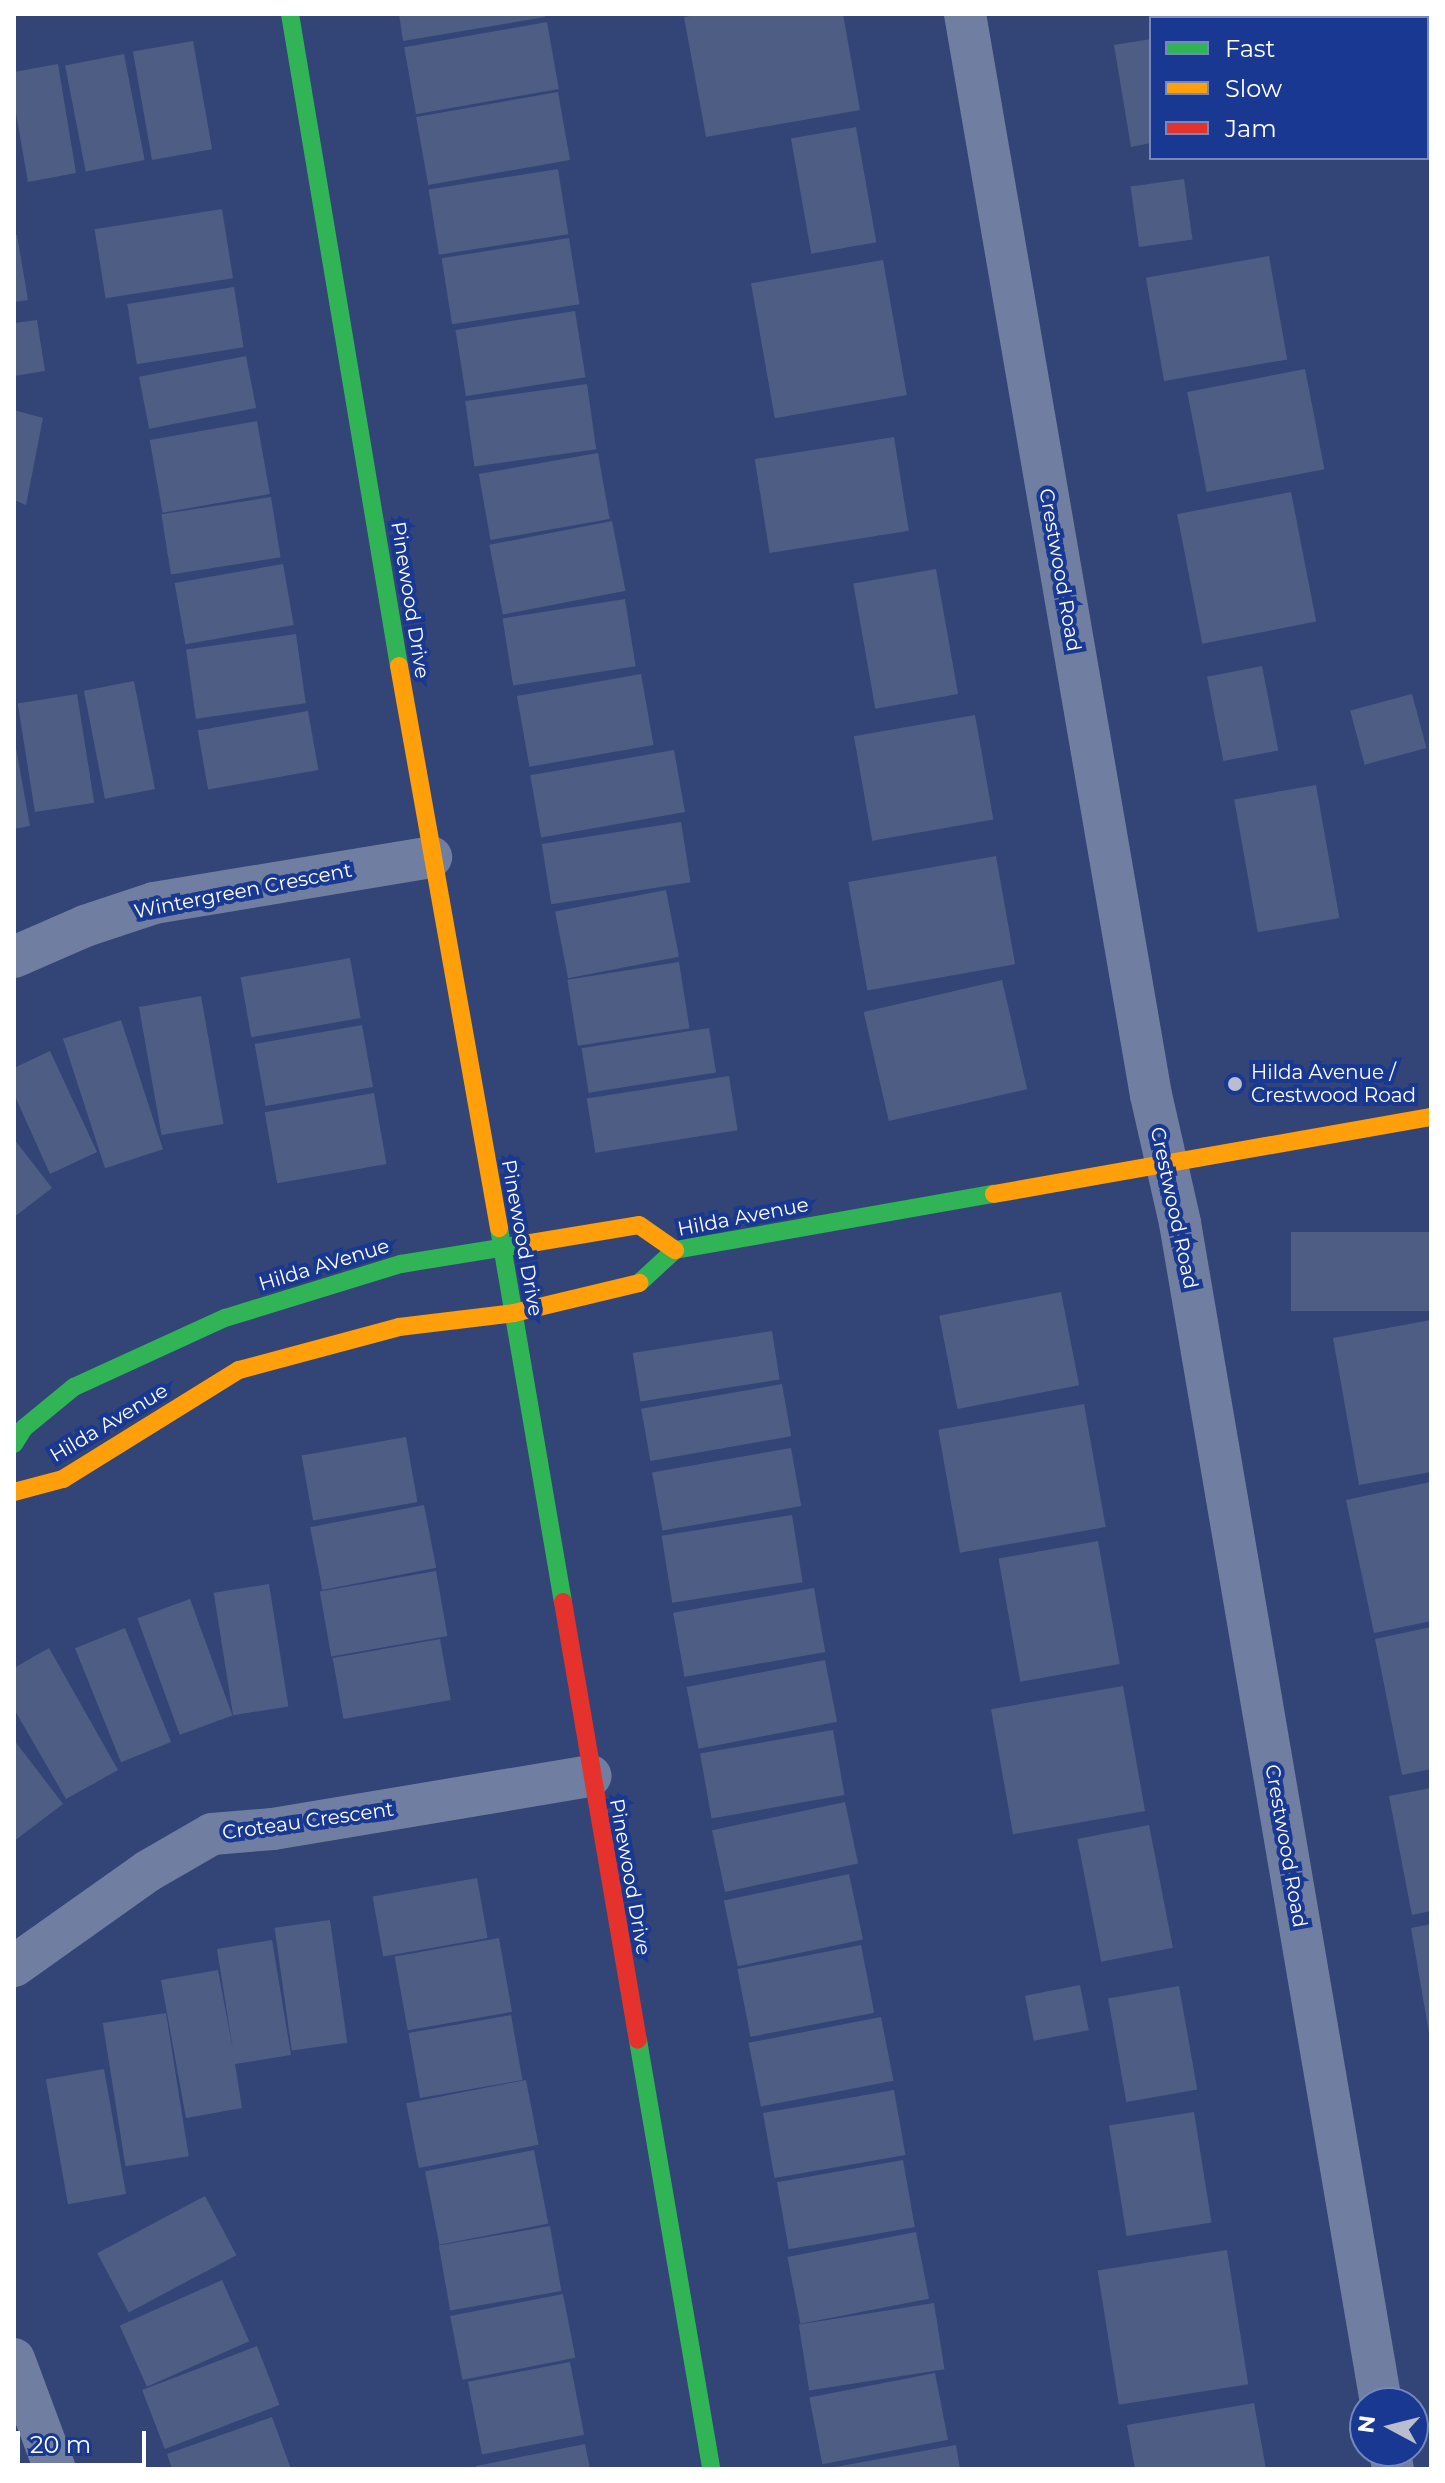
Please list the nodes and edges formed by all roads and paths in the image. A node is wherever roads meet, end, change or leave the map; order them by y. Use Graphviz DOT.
graph roads {
  1 [pos="290,14"];
  2 [pos="965,14"];
  3 [pos="431,857"];
  4 [pos="14,957"];
  5 [pos="1431,1117"];
  6 [pos="1165,1165"];
  7 [pos="502,1248"];
  8 [pos="675,1250"];
  9 [pos="514,1313"];
  10 [pos="14,1444"];
  11 [pos="14,1492"];
  12 [pos="591,1776"];
  13 [pos="14,1966"];
  14 [pos="14,2359"];
  15 [pos="1378,2387"];
  16 [pos="55,2469"];
  17 [pos="711,2469"];
  1 -- 3 [label="street, Pinewood Drive"];
  2 -- 6 [label="street, Crestwood Road"];
  3 -- 4 [label="street, Wintergreen Crescent"];
  3 -- 7 [label="street, Pinewood Drive"];
  5 -- 6 [label="street, Hilda Avenue"];
  6 -- 8 [label="street, Hilda Avenue"];
  6 -- 15 [label="street, Crestwood Road"];
  7 -- 8 [label="street, Hilda AVenue"];
  7 -- 9 [label="street, Pinewood Drive"];
  7 -- 10 [label="street, Hilda AVenue"];
  8 -- 9 [label="street, Hilda Avenue"];
  9 -- 11 [label="street, Hilda Avenue"];
  9 -- 12 [label="street, Pinewood Drive"];
  12 -- 13 [label="street, Croteau Crescent"];
  12 -- 17 [label="street, Pinewood Drive"];
  14 -- 16 [label="street"];
}
